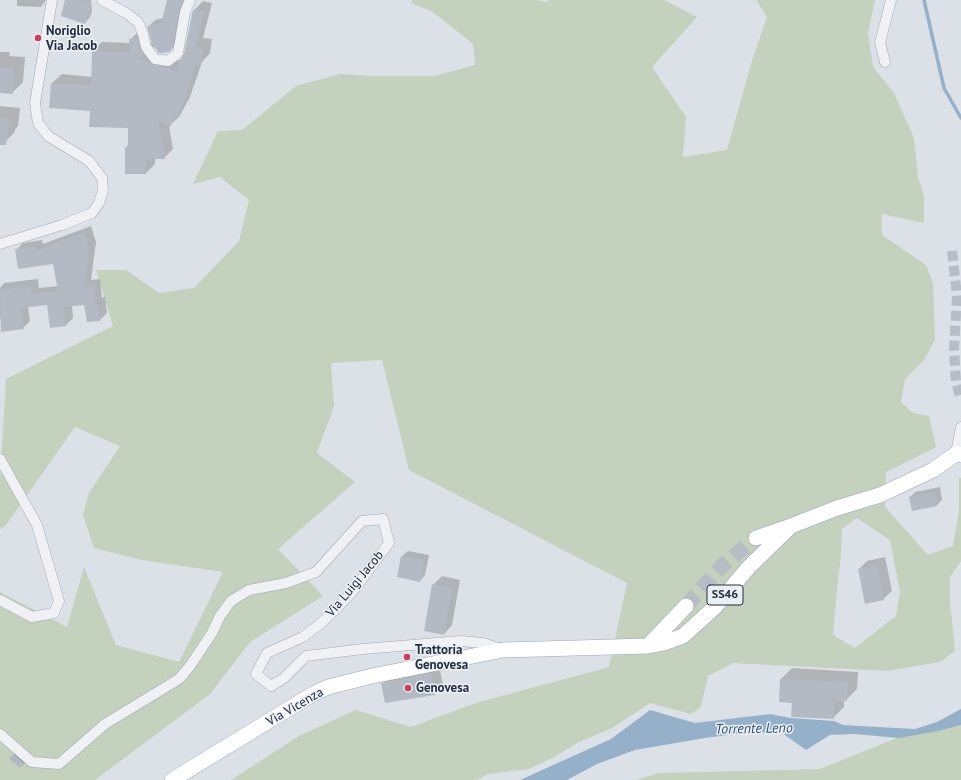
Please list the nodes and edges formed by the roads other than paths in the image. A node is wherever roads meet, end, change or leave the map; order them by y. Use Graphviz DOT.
graph roads {
  1 [pos="52,0"];
  2 [pos="102,0"];
  3 [pos="190,0"];
  4 [pos="891,0"];
  5 [pos="885,62"];
  6 [pos="0,244"];
  7 [pos="961,427"];
  8 [pos="958,454"];
  9 [pos="0,459"];
  10 [pos="791,526"];
  11 [pos="756,538"];
  12 [pos="0,600"];
  13 [pos="686,606"];
  14 [pos="648,646"];
  15 [pos="503,650"];
  16 [pos="0,734"];
  17 [pos="172,780"];
  1 -- 6 [label="street"];
  2 -- 3 [label="street"];
  4 -- 5 [label="street"];
  7 -- 8 [label="street"];
  8 -- 10 [label="main road, SS46"];
  9 -- 12 [label="street"];
  10 -- 11 [label="main road"];
  10 -- 14 [label="main road, SS46"];
  13 -- 14 [label="main road"];
  14 -- 15 [label="main road, SS46"];
  15 -- 16 [label="street, Via Luigi Jacob"];
  15 -- 17 [label="main road, Via Vicenza / SS46"];
}
